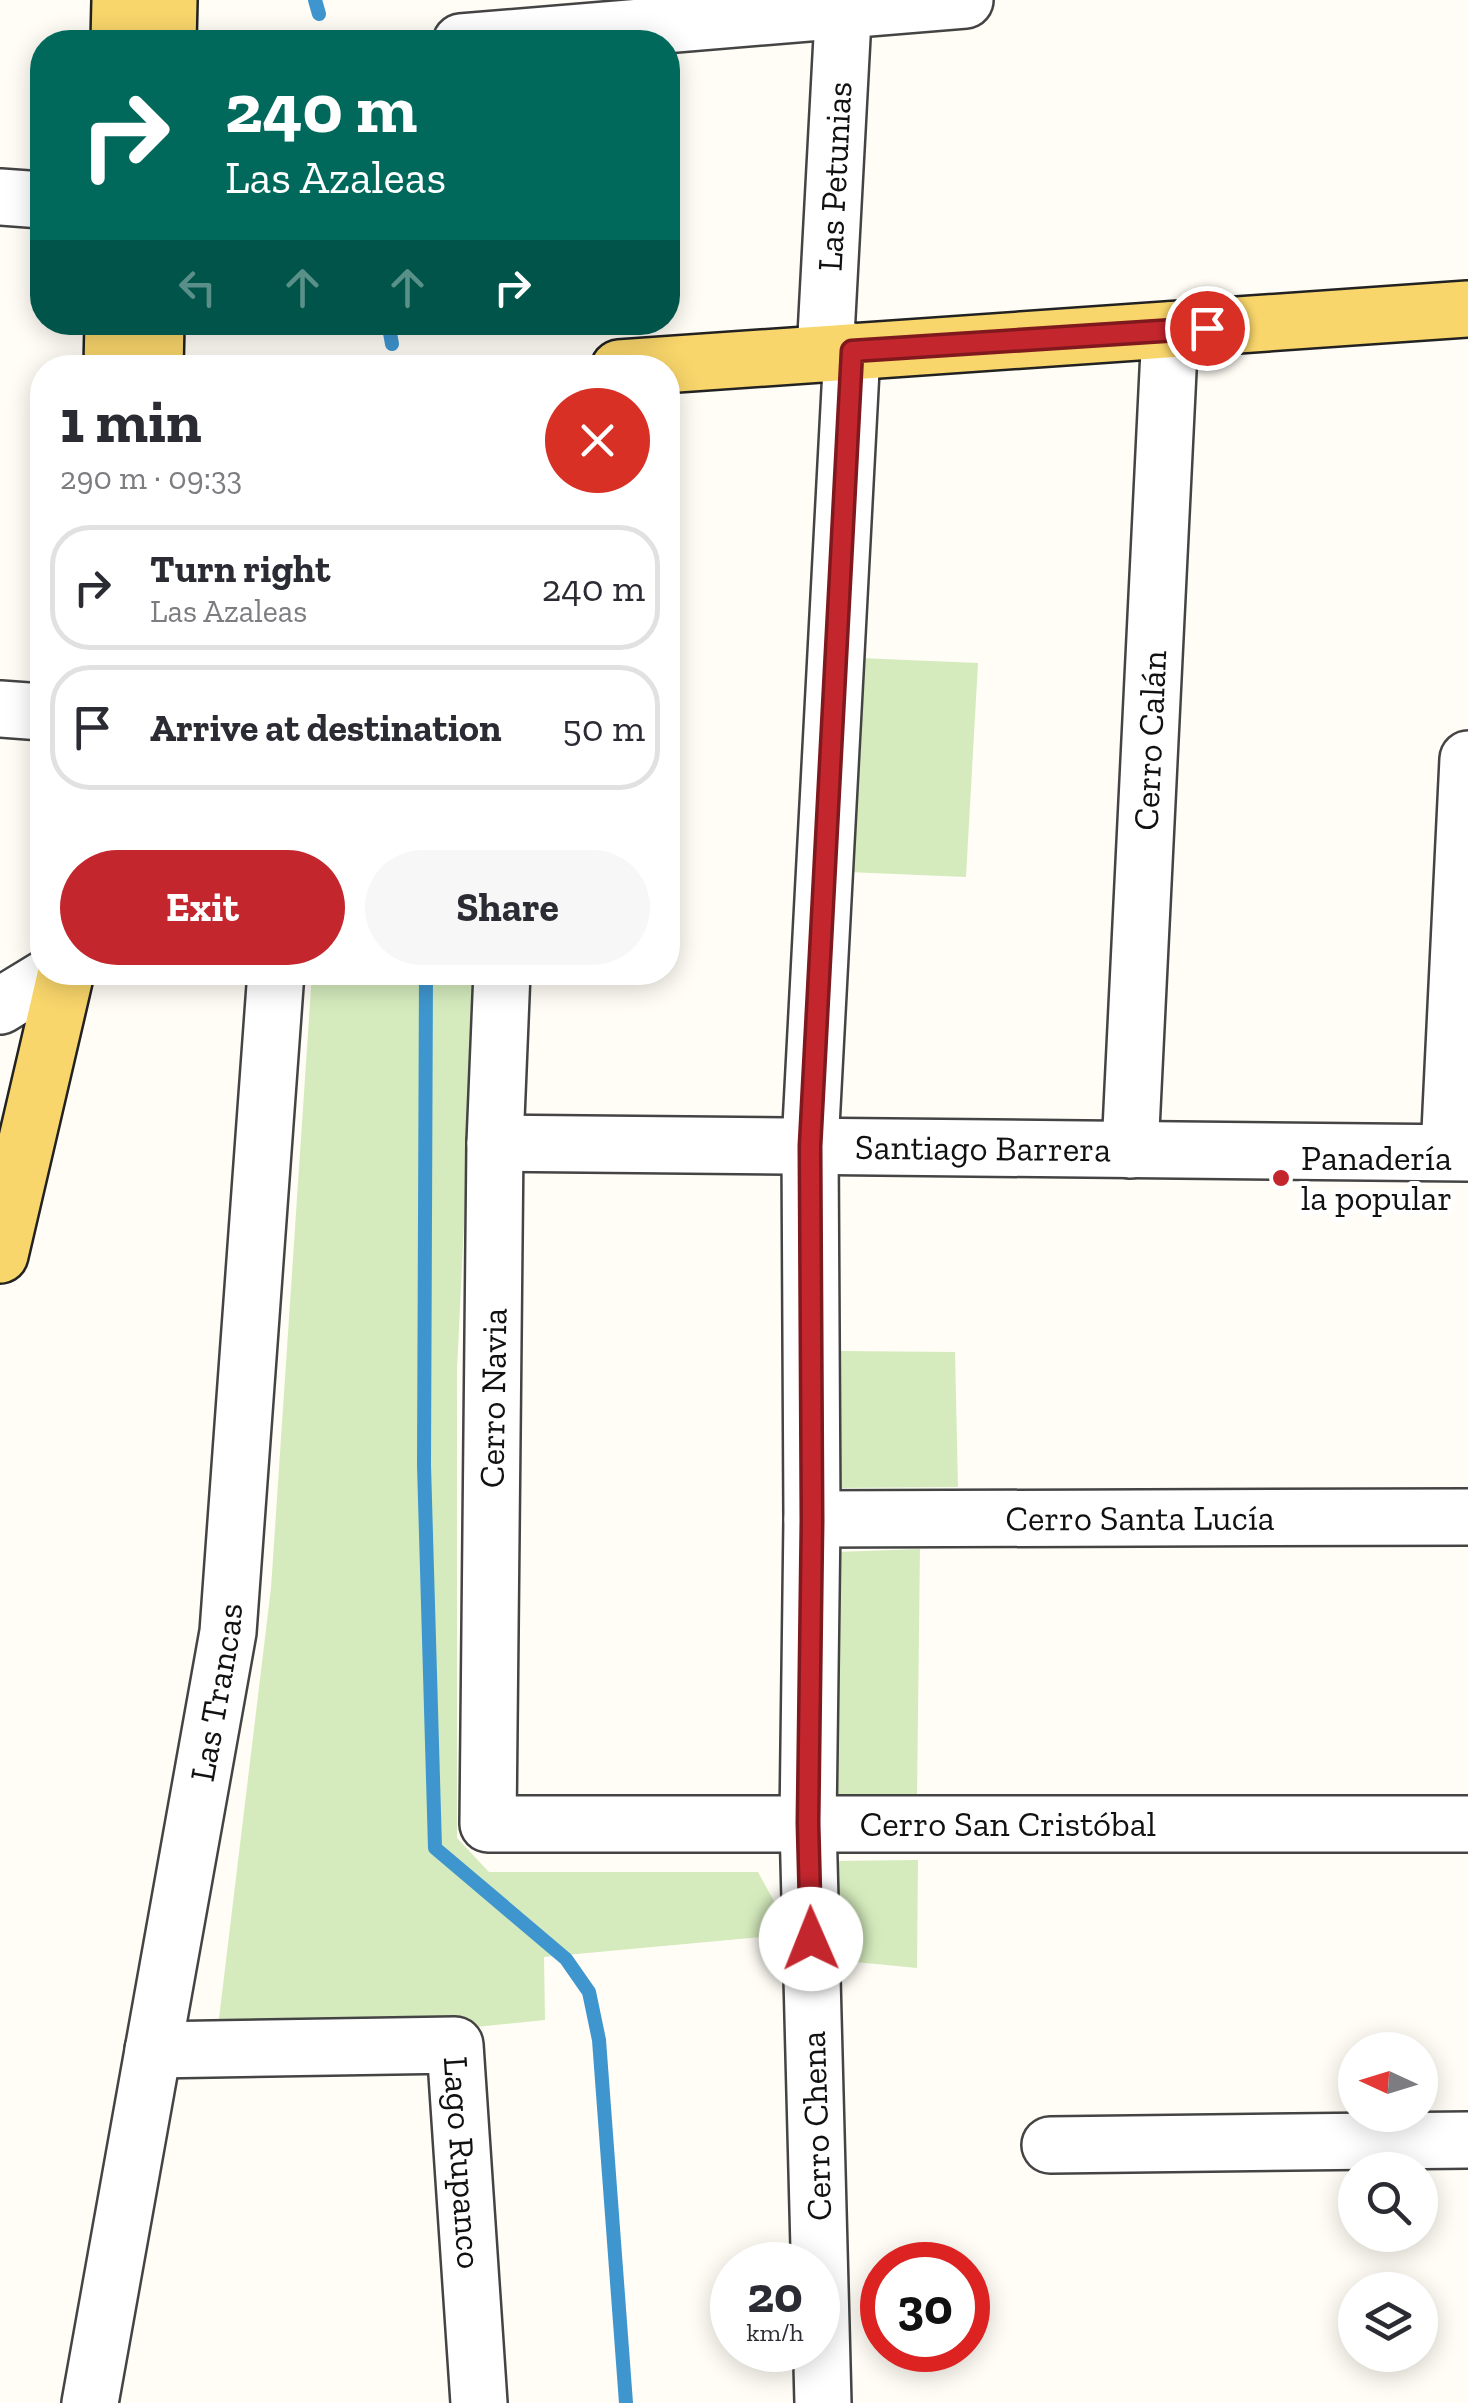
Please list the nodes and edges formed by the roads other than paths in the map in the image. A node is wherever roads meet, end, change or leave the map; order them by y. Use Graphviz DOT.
graph roads {
  1 [pos="120,0"];
  2 [pos="169,0"];
  3 [pos="965,0"];
  4 [pos="844,5"];
  5 [pos="119,30"];
  6 [pos="168,30"];
  7 [pos="585,30"];
  8 [pos="0,197"];
  9 [pos="30,199"];
  10 [pos="1468,309"];
  11 [pos="1170,330"];
  12 [pos="838,353"];
  13 [pos="680,364"];
  14 [pos="0,708"];
  15 [pos="30,711"];
  16 [pos="1468,760"];
  17 [pos="35,985"];
  18 [pos="63,985"];
  19 [pos="275,985"];
  20 [pos="501,985"];
  21 [pos="0,1006"];
  22 [pos="495,1144"];
  23 [pos="810,1146"];
  24 [pos="1130,1150"];
  25 [pos="1458,1152"];
  26 [pos="0,1256"];
  27 [pos="1468,1517"];
  28 [pos="812,1520"];
  29 [pos="808,1823"];
  30 [pos="488,1824"];
  31 [pos="1468,1824"];
  32 [pos="153,2050"];
  33 [pos="1468,2140"];
  34 [pos="1050,2145"];
  35 [pos="90,2403"];
  36 [pos="479,2403"];
  37 [pos="824,2403"];
  1 -- 5 [label="main road"];
  2 -- 6 [label="main road"];
  3 -- 4 [label="street"];
  4 -- 7 [label="street"];
  4 -- 12 [label="street, Las Petunias"];
  8 -- 9 [label="street"];
  10 -- 11 [label="main road"];
  11 -- 12 [label="main road"];
  11 -- 24 [label="street, Cerro Calán"];
  12 -- 13 [label="main road"];
  12 -- 23 [label="street, Cerro Chena"];
  14 -- 15 [label="street"];
  16 -- 25 [label="street"];
  17 -- 21 [label="street"];
  18 -- 26 [label="main road"];
  19 -- 32 [label="street, Las Trancas"];
  20 -- 22 [label="street, Cerro Navia"];
  22 -- 23 [label="street, Santiago Barrera"];
  22 -- 30 [label="street, Cerro Navia"];
  23 -- 24 [label="street, Santiago Barrera"];
  23 -- 28 [label="street, Cerro Chena"];
  24 -- 25 [label="street, Santiago Barrera"];
  27 -- 28 [label="street, Cerro Santa Lucía"];
  28 -- 29 [label="street, Cerro Chena"];
  29 -- 30 [label="street, Cerro San Cristóbal"];
  29 -- 31 [label="street, Cerro San Cristóbal"];
  29 -- 37 [label="street, Cerro Chena"];
  32 -- 35 [label="street, Las Trancas"];
  32 -- 36 [label="street, Lago Rupanco"];
  33 -- 34 [label="street"];
}
